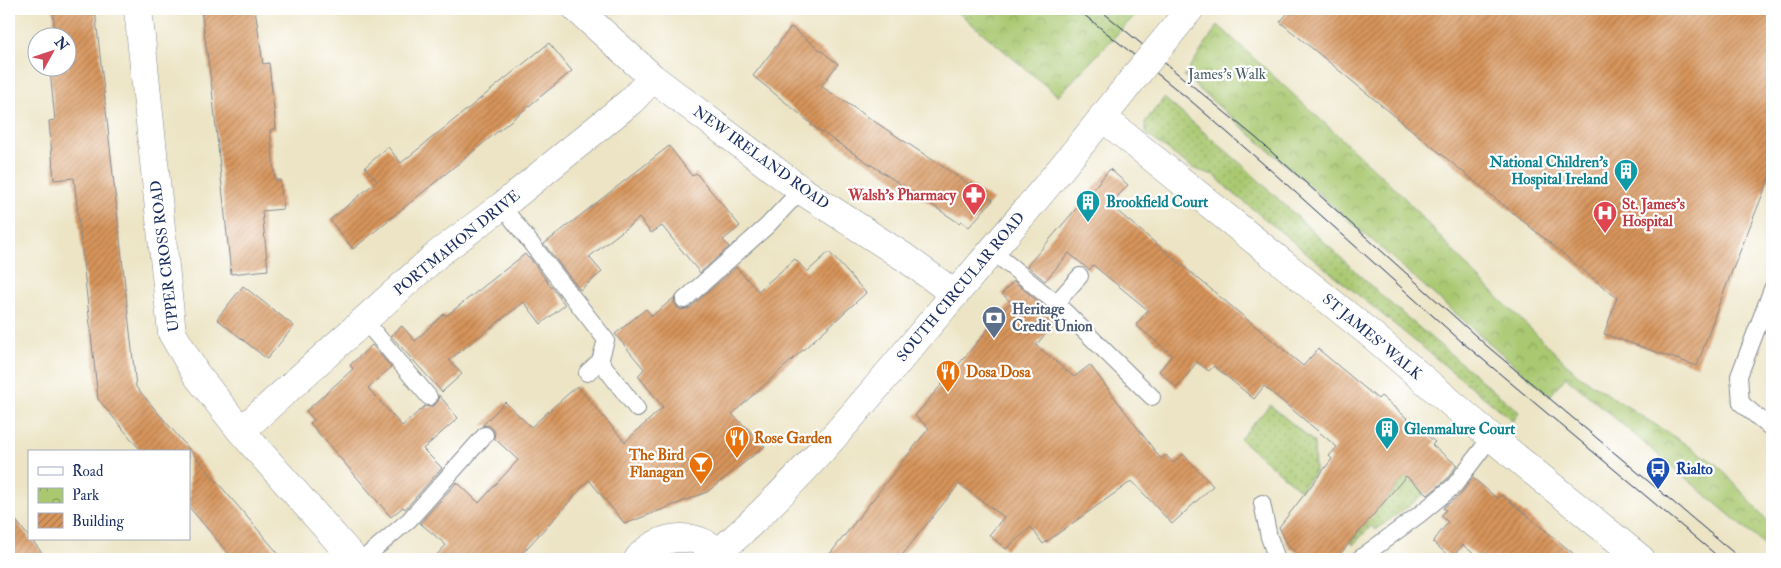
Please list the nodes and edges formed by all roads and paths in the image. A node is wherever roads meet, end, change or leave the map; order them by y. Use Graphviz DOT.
graph roads {
  1 [pos="138,9"];
  2 [pos="577,9"];
  3 [pos="1190,9"];
  4 [pos="653,78"];
  5 [pos="1102,117"];
  6 [pos="801,190"];
  7 [pos="502,206"];
  8 [pos="992,251"];
  9 [pos="1080,276"];
  10 [pos="1772,289"];
  11 [pos="955,294"];
  12 [pos="684,300"];
  13 [pos="1056,303"];
  14 [pos="1769,307"];
  15 [pos="364,320"];
  16 [pos="600,361"];
  17 [pos="586,373"];
  18 [pos="429,397"];
  19 [pos="1152,397"];
  20 [pos="637,409"];
  21 [pos="1772,429"];
  22 [pos="241,431"];
  23 [pos="486,435"];
  24 [pos="1491,437"];
  25 [pos="1262,502"];
  26 [pos="721,556"];
  27 [pos="354,559"];
  28 [pos="363,559"];
  29 [pos="638,559"];
  30 [pos="1277,559"];
  31 [pos="1359,559"];
  32 [pos="1641,559"];
  1 -- 22 [label="street, UPPER CROSS ROAD"];
  2 -- 4 [label="street, NEW IRELAND ROAD"];
  3 -- 5 [label="street, SOUTH CIRCULAR ROAD, bridge"];
  4 -- 6 [label="street, NEW IRELAND ROAD"];
  4 -- 7 [label="street, PORTMAHON DRIVE"];
  5 -- 8 [label="street, SOUTH CIRCULAR ROAD"];
  5 -- 24 [label="street, ST JAMES' WALK"];
  6 -- 11 [label="street, NEW IRELAND ROAD"];
  6 -- 12 [label="lane"];
  7 -- 15 [label="street, PORTMAHON DRIVE"];
  7 -- 16 [label="lane"];
  8 -- 11 [label="street, SOUTH CIRCULAR ROAD"];
  8 -- 13 [label="lane"];
  9 -- 13 [label="lane"];
  10 -- 14 [label="lane"];
  11 -- 26 [label="street, SOUTH CIRCULAR ROAD"];
  13 -- 19 [label="lane"];
  14 -- 21 [label="lane"];
  15 -- 18 [label="lane"];
  15 -- 22 [label="street, PORTMAHON DRIVE"];
  16 -- 17 [label="lane"];
  16 -- 20 [label="lane"];
  22 -- 27 [label="street, UPPER CROSS ROAD"];
  23 -- 28 [label="lane"];
  24 -- 31 [label="lane"];
  24 -- 32 [label="street, ST JAMES' WALK"];
  25 -- 30 [label="lane"];
  26 -- 29 [label="street"];
}
